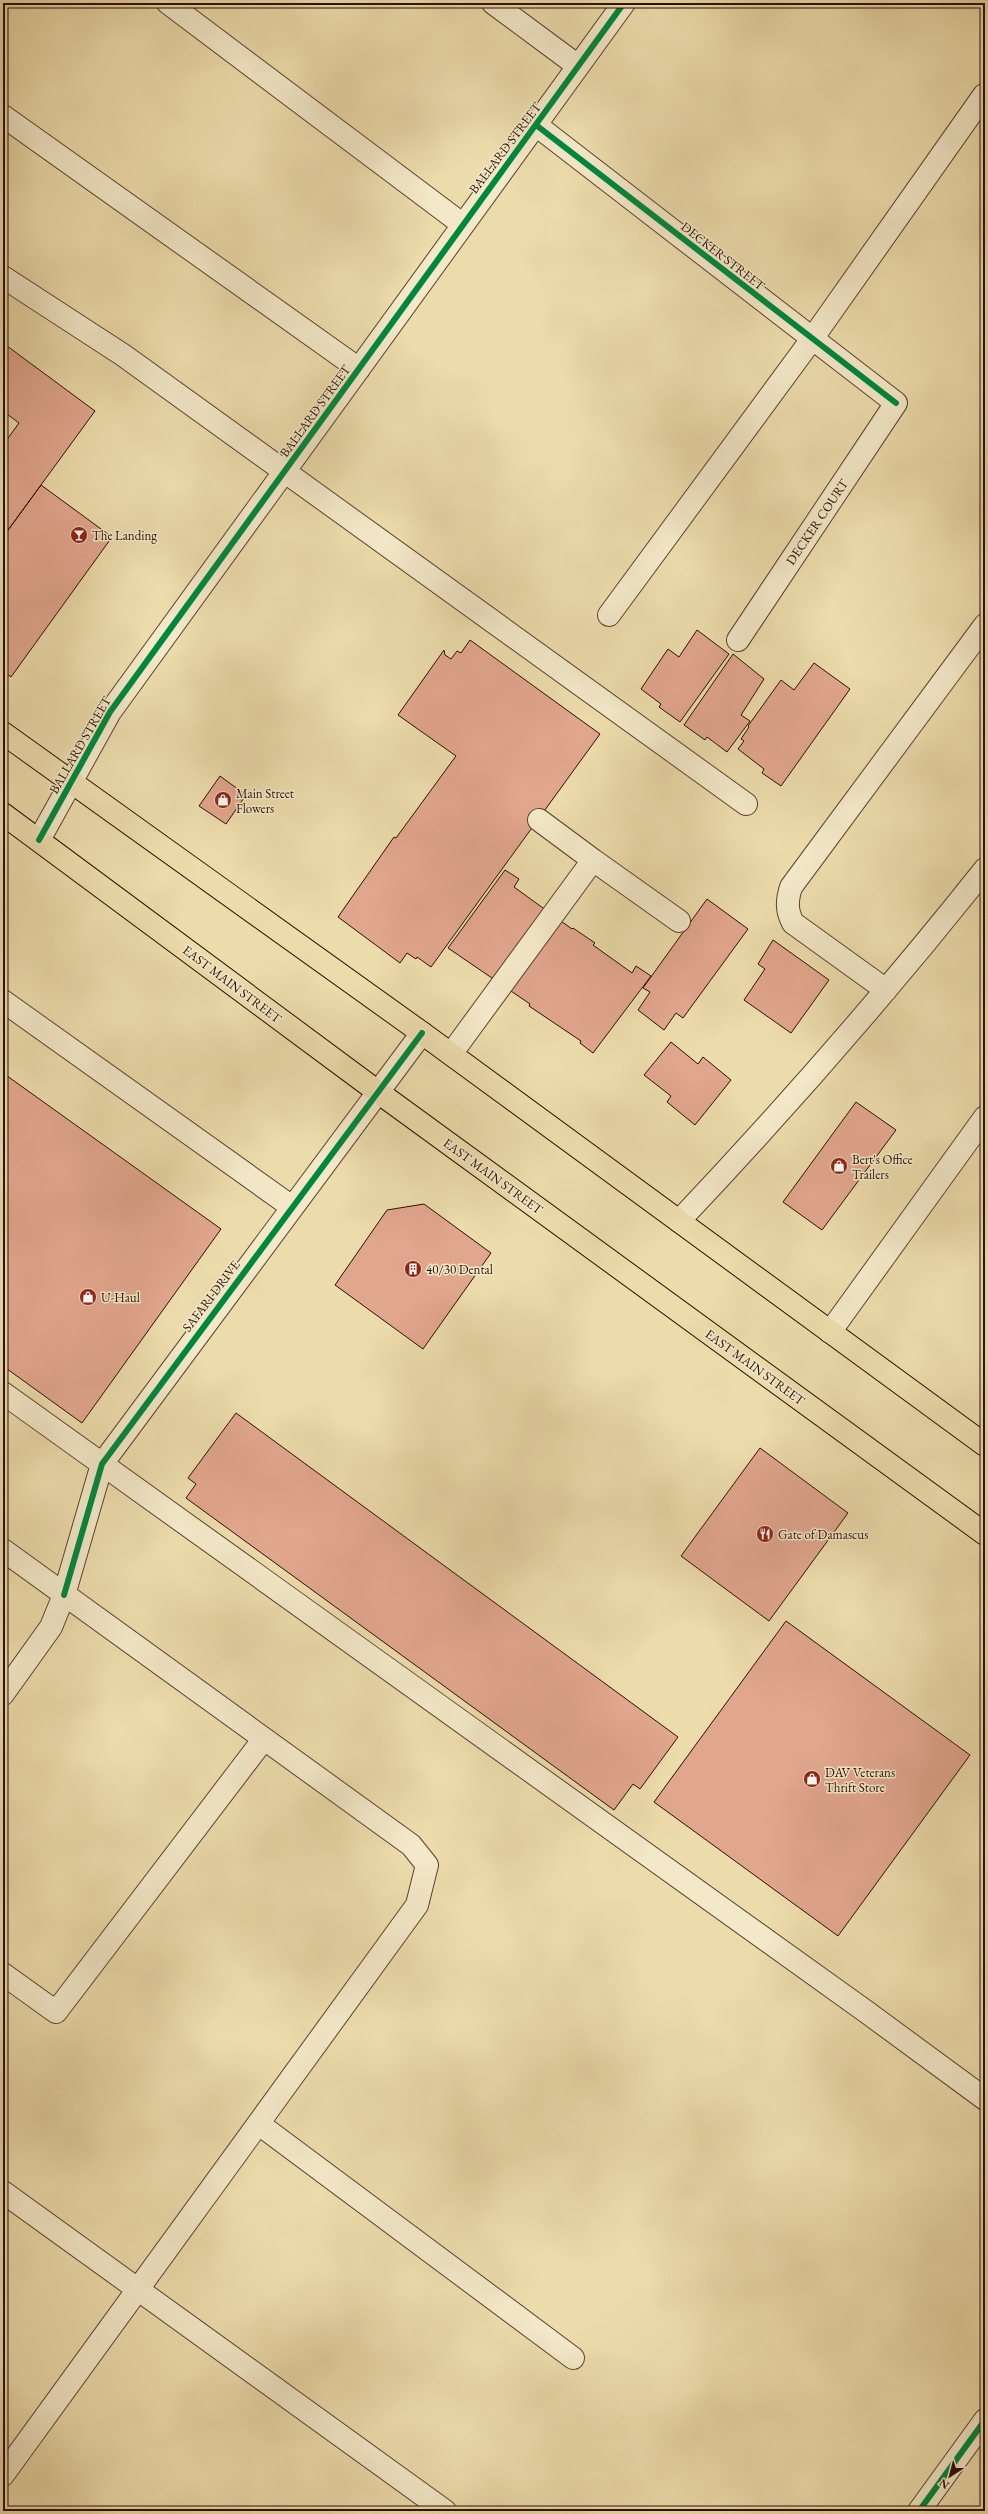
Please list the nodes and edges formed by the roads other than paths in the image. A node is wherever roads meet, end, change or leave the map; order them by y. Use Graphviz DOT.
graph roads {
  1 [pos="168,3"];
  2 [pos="493,3"];
  3 [pos="624,3"];
  4 [pos="578,66"];
  5 [pos="984,95"];
  6 [pos="3,116"];
  7 [pos="536,125"];
  8 [pos="462,224"];
  9 [pos="3,277"];
  10 [pos="812,339"];
  11 [pos="359,370"];
  12 [pos="896,403"];
  13 [pos="284,472"];
  14 [pos="609,615"];
  15 [pos="985,625"];
  16 [pos="738,640"];
  17 [pos="3,733"];
  18 [pos="70,781"];
  19 [pos="746,804"];
  20 [pos="3,814"];
  21 [pos="539,820"];
  22 [pos="39,840"];
  23 [pos="593,860"];
  24 [pos="985,869"];
  25 [pos="679,921"];
  26 [pos="886,990"];
  27 [pos="3,1001"];
  28 [pos="422,1033"];
  29 [pos="451,1054"];
  30 [pos="378,1092"];
  31 [pos="985,1117"];
  32 [pos="292,1207"];
  33 [pos="679,1221"];
  34 [pos="830,1332"];
  35 [pos="3,1393"];
  36 [pos="985,1445"];
  37 [pos="102,1464"];
  38 [pos="985,1534"];
  39 [pos="3,1550"];
  40 [pos="64,1594"];
  41 [pos="3,1694"];
  42 [pos="263,1740"];
  43 [pos="5,1980"];
  44 [pos="985,2099"];
  45 [pos="258,2124"];
  46 [pos="3,2192"];
  47 [pos="138,2290"];
  48 [pos="573,2358"];
  49 [pos="985,2420"];
  50 [pos="3,2476"];
  51 [pos="445,2511"];
  52 [pos="919,2511"];
  1 -- 8 [label="street"];
  2 -- 4 [label="street"];
  3 -- 4 [label="street, BALLARD STREET"];
  4 -- 7 [label="street, BALLARD STREET"];
  5 -- 10 [label="street"];
  6 -- 11 [label="street"];
  7 -- 8 [label="street, BALLARD STREET"];
  7 -- 10 [label="street, DECKER STREET"];
  8 -- 11 [label="street, BALLARD STREET"];
  9 -- 13 [label="street"];
  10 -- 12 [label="street, DECKER STREET"];
  10 -- 14 [label="street"];
  11 -- 13 [label="street, BALLARD STREET"];
  12 -- 16 [label="street, DECKER COURT"];
  13 -- 18 [label="street, BALLARD STREET"];
  13 -- 19 [label="street"];
  15 -- 26 [label="street"];
  17 -- 18 [label="main road"];
  18 -- 22 [label="street, BALLARD STREET"];
  18 -- 28 [label="main road"];
  20 -- 22 [label="main road, EAST MAIN STREET"];
  21 -- 23 [label="street"];
  22 -- 30 [label="main road, EAST MAIN STREET"];
  23 -- 25 [label="street"];
  23 -- 29 [label="street"];
  24 -- 26 [label="street"];
  26 -- 33 [label="street"];
  27 -- 32 [label="street"];
  28 -- 29 [label="main road"];
  28 -- 30 [label="street, SAFARI DRIVE"];
  29 -- 33 [label="main road"];
  30 -- 32 [label="street, SAFARI DRIVE"];
  30 -- 38 [label="main road, EAST MAIN STREET"];
  31 -- 34 [label="street"];
  32 -- 37 [label="street, SAFARI DRIVE"];
  33 -- 34 [label="main road"];
  34 -- 36 [label="main road"];
  35 -- 37 [label="street"];
  37 -- 40 [label="street, SAFARI DRIVE"];
  37 -- 44 [label="street"];
  39 -- 40 [label="street"];
  40 -- 41 [label="street, SAFARI DRIVE"];
  40 -- 42 [label="street"];
  42 -- 43 [label="street"];
  42 -- 45 [label="street"];
  45 -- 47 [label="street"];
  45 -- 48 [label="street"];
  46 -- 47 [label="street"];
  47 -- 50 [label="street"];
  47 -- 51 [label="street"];
  49 -- 52 [label="street"];
}
